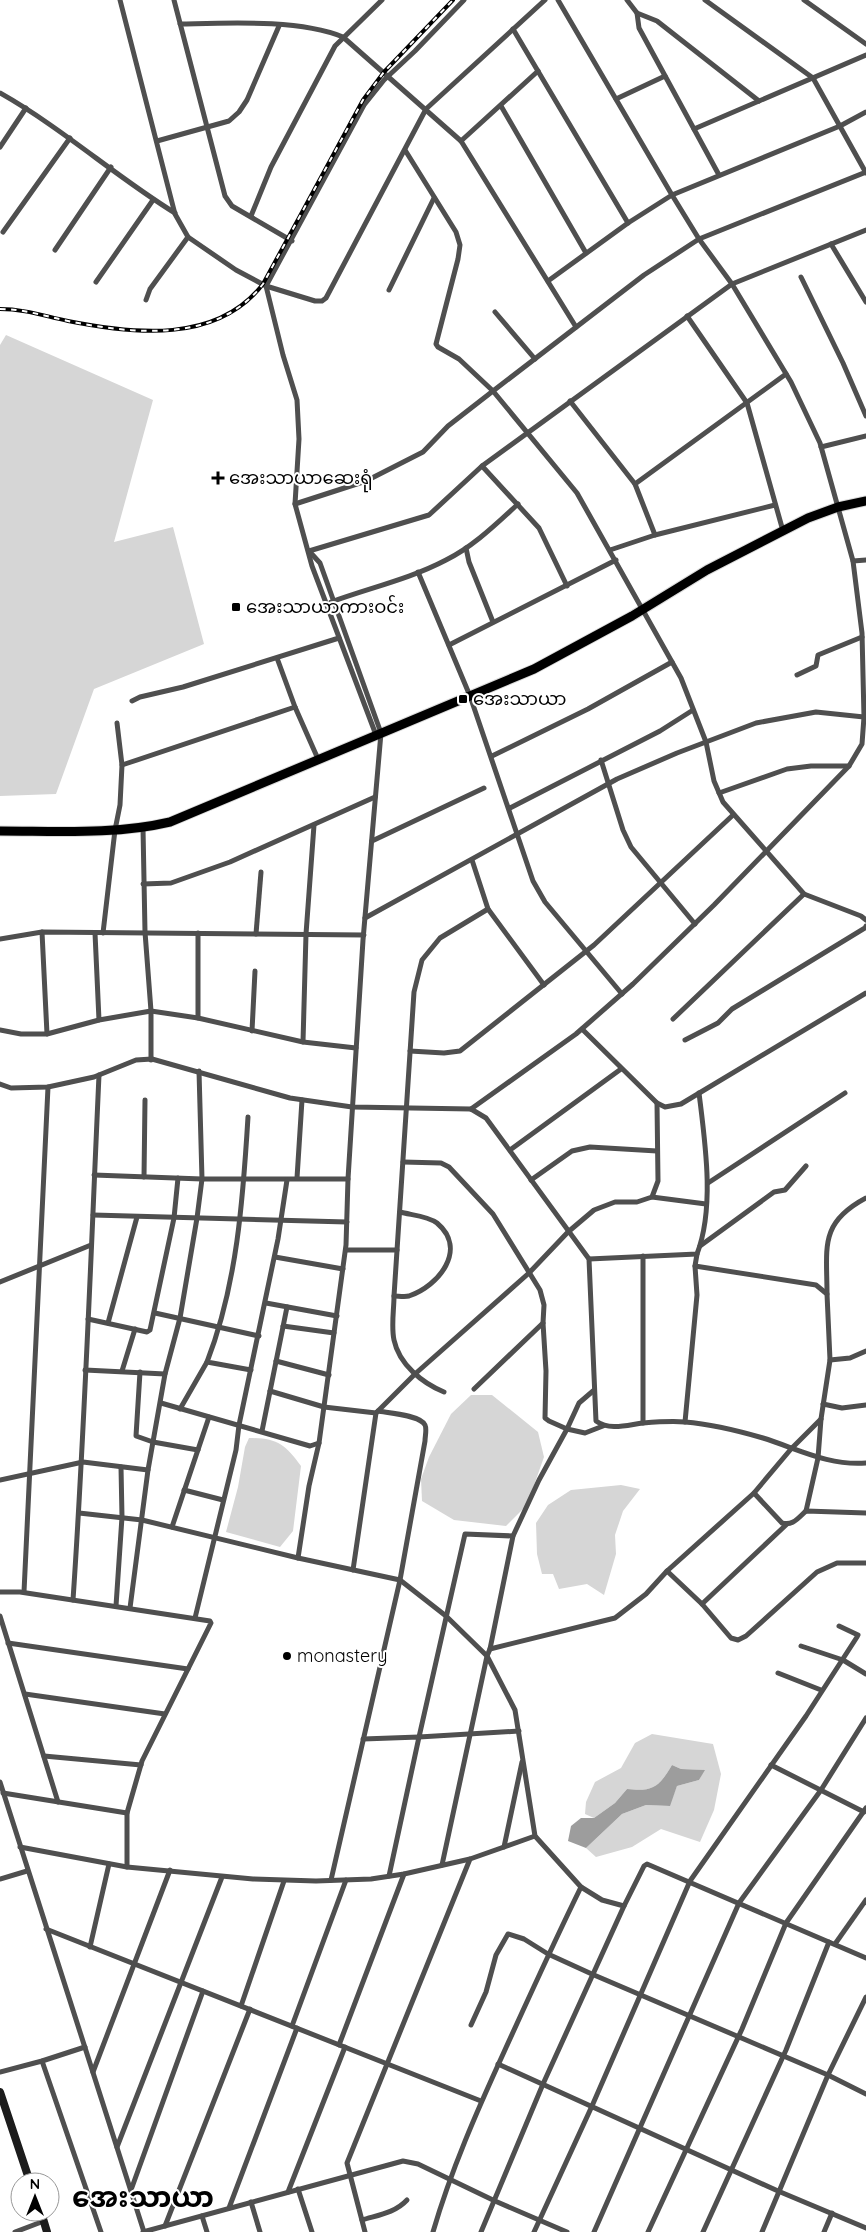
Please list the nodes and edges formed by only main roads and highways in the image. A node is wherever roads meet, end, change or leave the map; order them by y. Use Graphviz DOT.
graph roads {
  1 [pos="866,501"];
  2 [pos="0,831"];
  3 [pos="0,2092"];
  4 [pos="27,2172"];
  1 -- 2 [label="highway"];
  3 -- 4 [label="main road"];
}
